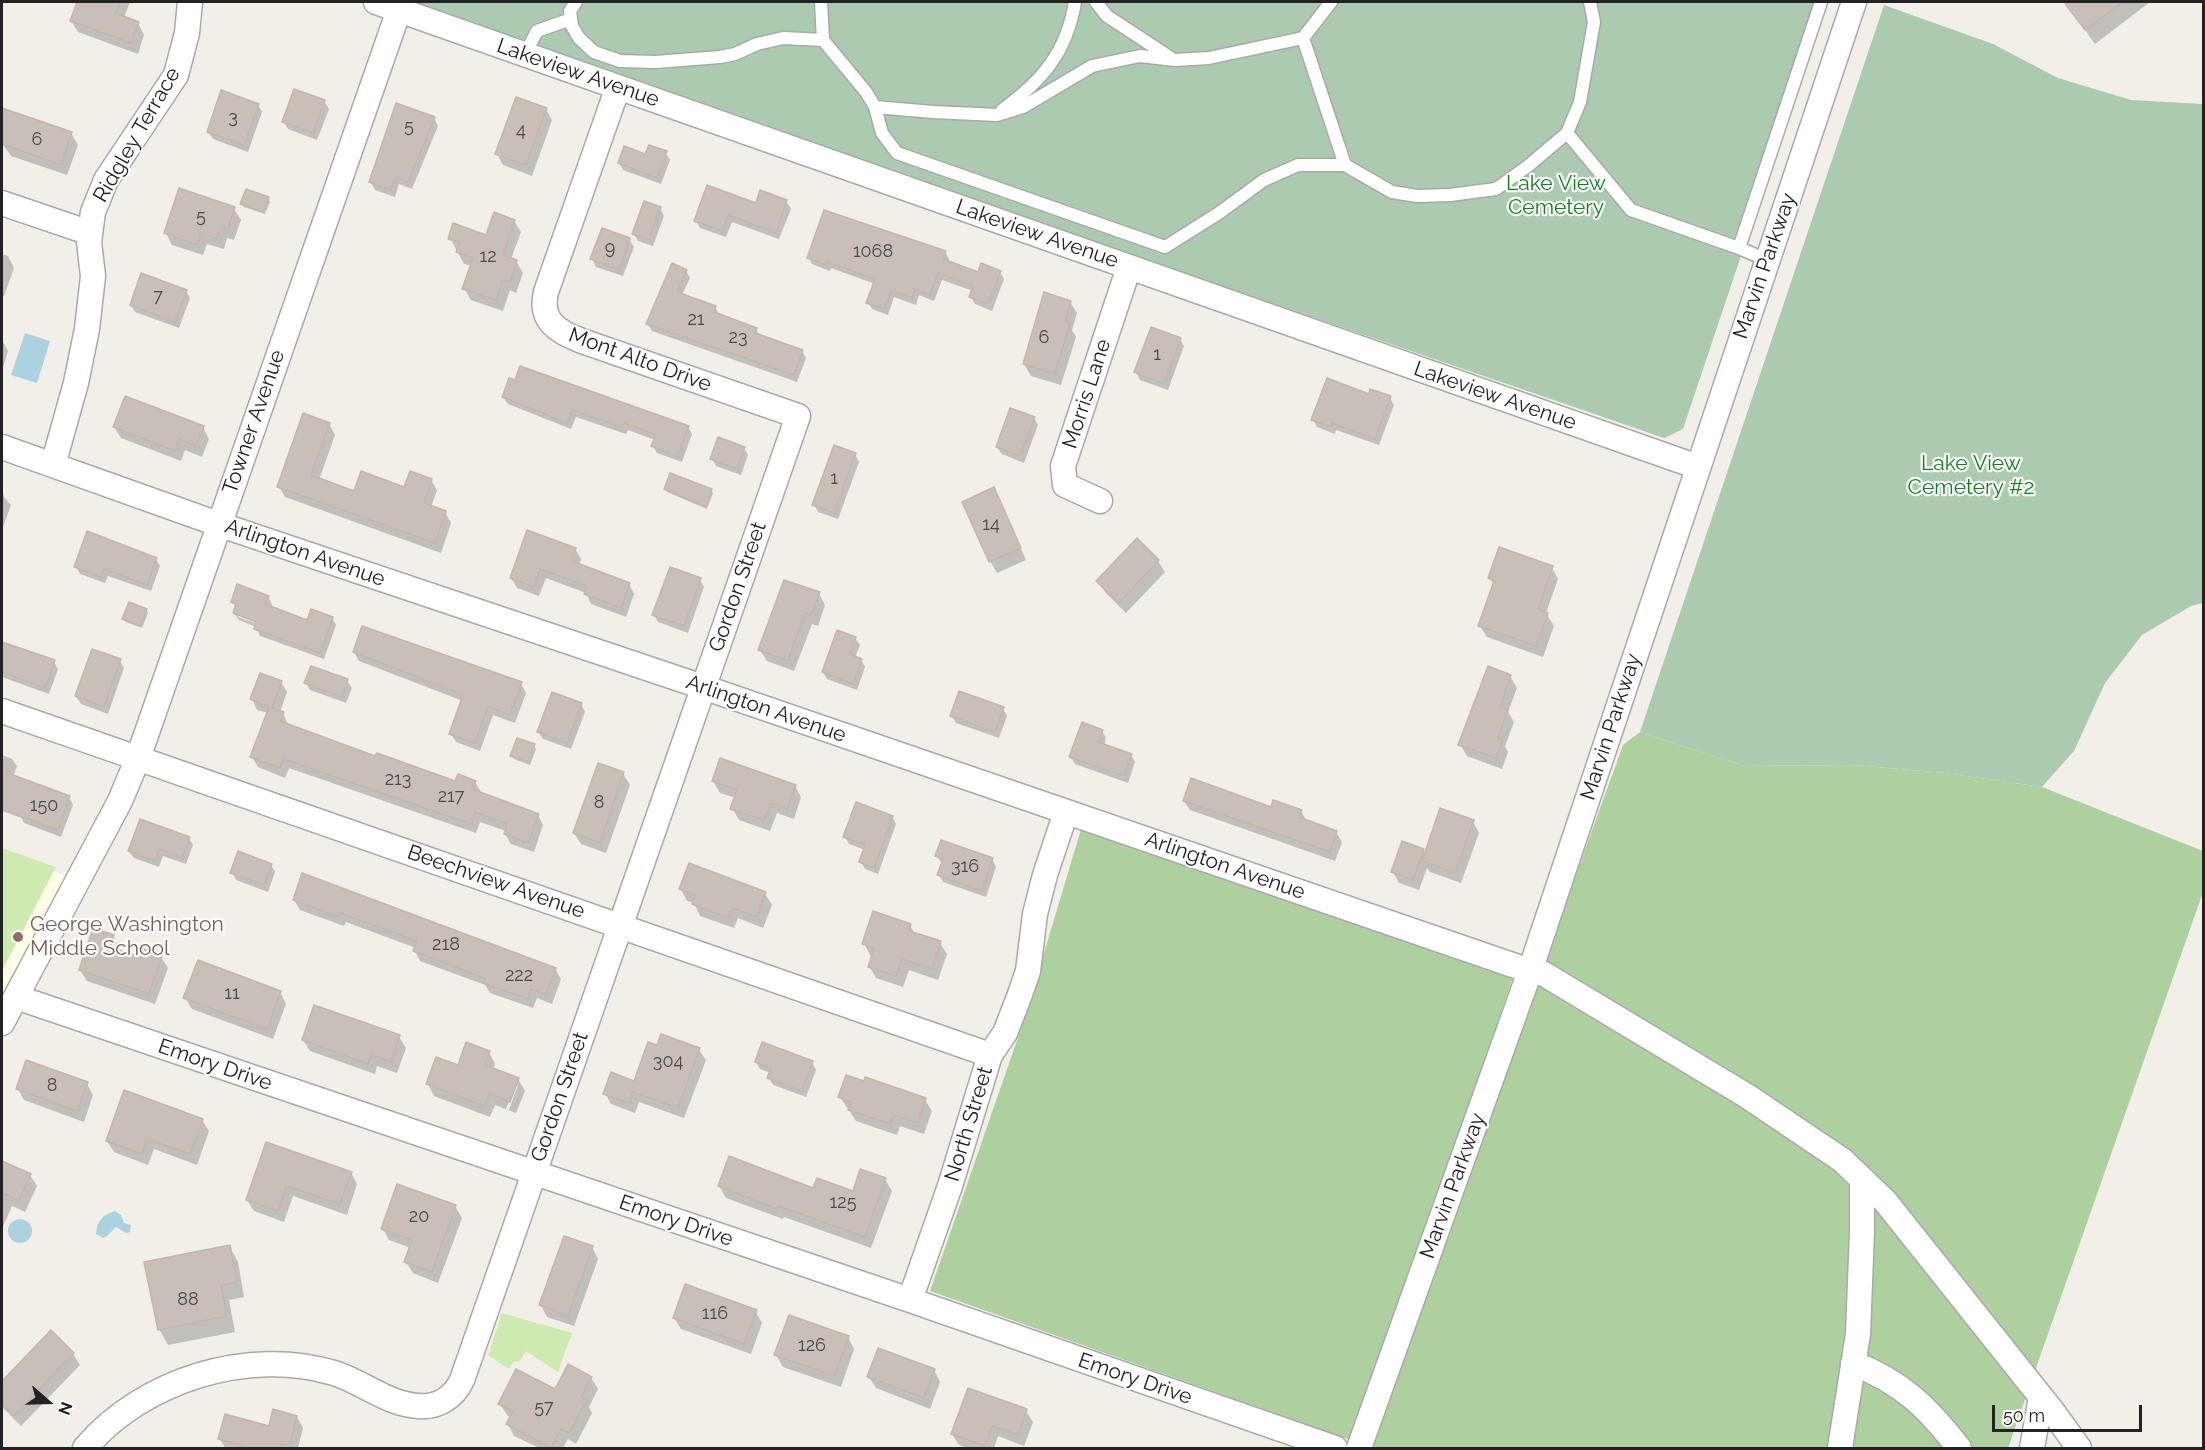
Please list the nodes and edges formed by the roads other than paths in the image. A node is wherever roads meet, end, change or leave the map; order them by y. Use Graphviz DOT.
graph roads {
  1 [pos="190,2"];
  2 [pos="376,2"];
  3 [pos="576,2"];
  4 [pos="821,2"];
  5 [pos="1075,2"];
  6 [pos="1096,2"];
  7 [pos="1331,2"];
  8 [pos="1590,2"];
  9 [pos="1821,2"];
  10 [pos="1854,2"];
  11 [pos="399,10"];
  12 [pos="571,19"];
  13 [pos="1303,38"];
  14 [pos="823,39"];
  15 [pos="525,54"];
  16 [pos="1175,60"];
  17 [pos="618,87"];
  18 [pos="875,107"];
  19 [pos="997,115"];
  20 [pos="1567,133"];
  21 [pos="1345,165"];
  22 [pos="2,203"];
  23 [pos="90,233"];
  24 [pos="1739,248"];
  25 [pos="1767,260"];
  26 [pos="1129,267"];
  27 [pos="798,416"];
  28 [pos="2,447"];
  29 [pos="53,465"];
  30 [pos="1698,467"];
  31 [pos="1100,501"];
  32 [pos="218,524"];
  33 [pos="703,687"];
  34 [pos="2,711"];
  35 [pos="138,758"];
  36 [pos="1066,812"];
  37 [pos="620,926"];
  38 [pos="1530,971"];
  39 [pos="16,997"];
  40 [pos="2,1023"];
  41 [pos="990,1055"];
  42 [pos="534,1173"];
  43 [pos="1862,1179"];
  44 [pos="910,1300"];
  45 [pos="1853,1363"];
  46 [pos="2041,1397"];
  47 [pos="85,1449"];
  48 [pos="1335,1449"];
  49 [pos="1359,1449"];
  50 [pos="1840,1449"];
  51 [pos="1959,1449"];
  52 [pos="2032,1449"];
  53 [pos="2079,1449"];
  1 -- 23 [label="street, Ridgley Terrace"];
  2 -- 11 [label="street, Lakeview Avenue"];
  3 -- 12 [label="lane"];
  4 -- 14 [label="lane"];
  5 -- 19 [label="lane"];
  6 -- 16 [label="lane"];
  7 -- 13 [label="lane"];
  8 -- 20 [label="lane"];
  9 -- 24 [label="lane"];
  10 -- 25 [label="street, Marvin Parkway"];
  11 -- 15 [label="street, Lakeview Avenue"];
  11 -- 32 [label="street, Towner Avenue"];
  12 -- 14 [label="lane"];
  12 -- 15 [label="lane"];
  13 -- 16 [label="lane"];
  13 -- 21 [label="lane"];
  14 -- 18 [label="lane"];
  15 -- 17 [label="street, Lakeview Avenue"];
  16 -- 19 [label="lane"];
  17 -- 26 [label="street, Lakeview Avenue"];
  17 -- 27 [label="street, Mont Alto Drive"];
  18 -- 19 [label="lane"];
  18 -- 21 [label="lane"];
  20 -- 21 [label="lane"];
  20 -- 24 [label="lane"];
  22 -- 23 [label="street"];
  23 -- 29 [label="street, Ridgley Terrace"];
  24 -- 25 [label="lane"];
  25 -- 30 [label="street, Marvin Parkway"];
  26 -- 30 [label="street, Lakeview Avenue"];
  26 -- 31 [label="street, Morris Lane"];
  27 -- 33 [label="street, Gordon Street"];
  28 -- 29 [label="street, Arlington Avenue"];
  29 -- 32 [label="street, Arlington Avenue"];
  30 -- 38 [label="street, Marvin Parkway"];
  32 -- 33 [label="street, Arlington Avenue"];
  32 -- 35 [label="street, Towner Avenue"];
  33 -- 36 [label="street, Arlington Avenue"];
  33 -- 37 [label="street, Gordon Street"];
  34 -- 35 [label="street, Beechview Avenue"];
  35 -- 37 [label="street, Beechview Avenue"];
  35 -- 39 [label="street, Towner Avenue"];
  36 -- 38 [label="street, Arlington Avenue"];
  36 -- 41 [label="street, North Street"];
  37 -- 41 [label="street, Beechview Avenue"];
  37 -- 42 [label="street, Gordon Street"];
  38 -- 43 [label="street, Arlington Avenue"];
  38 -- 49 [label="street, Marvin Parkway"];
  39 -- 40 [label="street, Towner Avenue"];
  39 -- 42 [label="street, Emory Drive"];
  41 -- 44 [label="street, North Street"];
  42 -- 44 [label="street, Emory Drive"];
  42 -- 47 [label="street, Gordon Street"];
  43 -- 45 [label="street"];
  43 -- 46 [label="street, Arlington Avenue"];
  44 -- 48 [label="street, Emory Drive"];
  45 -- 50 [label="street"];
  45 -- 51 [label="street"];
  46 -- 52 [label="street"];
  46 -- 53 [label="street, Arlington Avenue"];
}
